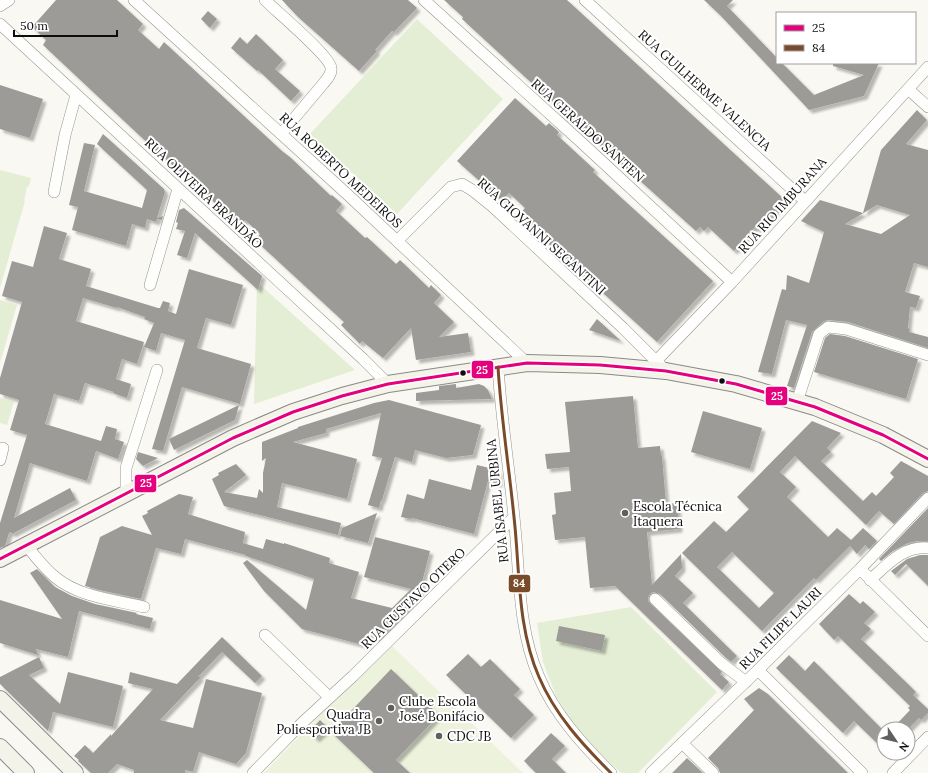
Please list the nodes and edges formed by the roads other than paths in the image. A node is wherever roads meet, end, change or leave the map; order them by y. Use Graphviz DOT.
graph roads {
  1 [pos="10,0"];
  2 [pos="134,0"];
  3 [pos="265,0"];
  4 [pos="424,0"];
  5 [pos="585,0"];
  6 [pos="0,6"];
  7 [pos="0,24"];
  8 [pos="928,67"];
  9 [pos="908,89"];
  10 [pos="76,95"];
  11 [pos="928,107"];
  12 [pos="281,134"];
  13 [pos="178,189"];
  14 [pos="54,192"];
  15 [pos="805,201"];
  16 [pos="397,241"];
  17 [pos="732,282"];
  18 [pos="150,285"];
  19 [pos="928,355"];
  20 [pos="527,363"];
  21 [pos="498,366"];
  22 [pos="661,366"];
  23 [pos="157,370"];
  24 [pos="388,384"];
  25 [pos="797,402"];
  26 [pos="3,448"];
  27 [pos="928,459"];
  28 [pos="0,460"];
  29 [pos="126,494"];
  30 [pos="928,498"];
  31 [pos="514,517"];
  32 [pos="26,545"];
  33 [pos="928,548"];
  34 [pos="0,558"];
  35 [pos="860,569"];
  36 [pos="870,580"];
  37 [pos="655,599"];
  38 [pos="144,607"];
  39 [pos="266,635"];
  40 [pos="928,636"];
  41 [pos="758,670"];
  42 [pos="746,682"];
  43 [pos="330,697"];
  44 [pos="0,699"];
  45 [pos="928,737"];
  46 [pos="682,743"];
  47 [pos="0,747"];
  48 [pos="26,773"];
  49 [pos="75,773"];
  50 [pos="253,773"];
  51 [pos="611,773"];
  52 [pos="651,773"];
  53 [pos="713,773"];
  54 [pos="862,773"];
  55 [pos="892,773"];
  1 -- 6 [label="street"];
  2 -- 12 [label="street, RUA ROBERTO MEDEIROS"];
  3 -- 12 [label="street"];
  4 -- 17 [label="street, RUA GERALDO SANTEN"];
  5 -- 15 [label="street, RUA GUILHERME VALENCIA"];
  7 -- 10 [label="street, RUA OLIVEIRA BRANDÃO"];
  8 -- 9 [label="street, RUA RIO IMBURANA"];
  9 -- 11 [label="street"];
  9 -- 15 [label="street, RUA RIO IMBURANA"];
  10 -- 13 [label="street, RUA OLIVEIRA BRANDÃO"];
  10 -- 14 [label="street"];
  12 -- 16 [label="street, RUA ROBERTO MEDEIROS"];
  13 -- 18 [label="street"];
  13 -- 24 [label="street, RUA OLIVEIRA BRANDÃO"];
  15 -- 17 [label="street, RUA RIO IMBURANA"];
  16 -- 20 [label="street, RUA ROBERTO MEDEIROS"];
  16 -- 22 [label="street, RUA GIOVANNI SEGANTINI"];
  17 -- 22 [label="street, RUA RIO IMBURANA"];
  19 -- 25 [label="street"];
  20 -- 21 [label="street"];
  20 -- 22 [label="street"];
  21 -- 24 [label="street"];
  21 -- 31 [label="street, RUA ISABEL URBINA"];
  22 -- 25 [label="street"];
  23 -- 29 [label="street"];
  24 -- 29 [label="street"];
  25 -- 27 [label="street"];
  26 -- 28 [label="street"];
  29 -- 32 [label="street"];
  30 -- 35 [label="street, RUA FILIPE LAURI"];
  31 -- 43 [label="street, RUA GUSTAVO OTERO"];
  31 -- 51 [label="street, RUA ISABEL URBINA"];
  32 -- 34 [label="street"];
  32 -- 38 [label="street"];
  33 -- 36 [label="street"];
  35 -- 36 [label="street"];
  35 -- 41 [label="street, RUA FILIPE LAURI"];
  36 -- 40 [label="street"];
  37 -- 42 [label="street"];
  39 -- 43 [label="street"];
  41 -- 42 [label="street, RUA FILIPE LAURI"];
  41 -- 54 [label="street"];
  42 -- 46 [label="street, RUA FILIPE LAURI"];
  43 -- 50 [label="street, RUA GUSTAVO OTERO"];
  44 -- 49 [label="street"];
  45 -- 55 [label="street"];
  46 -- 52 [label="street, RUA FILIPE LAURI"];
  46 -- 53 [label="street"];
  47 -- 48 [label="street"];
}
